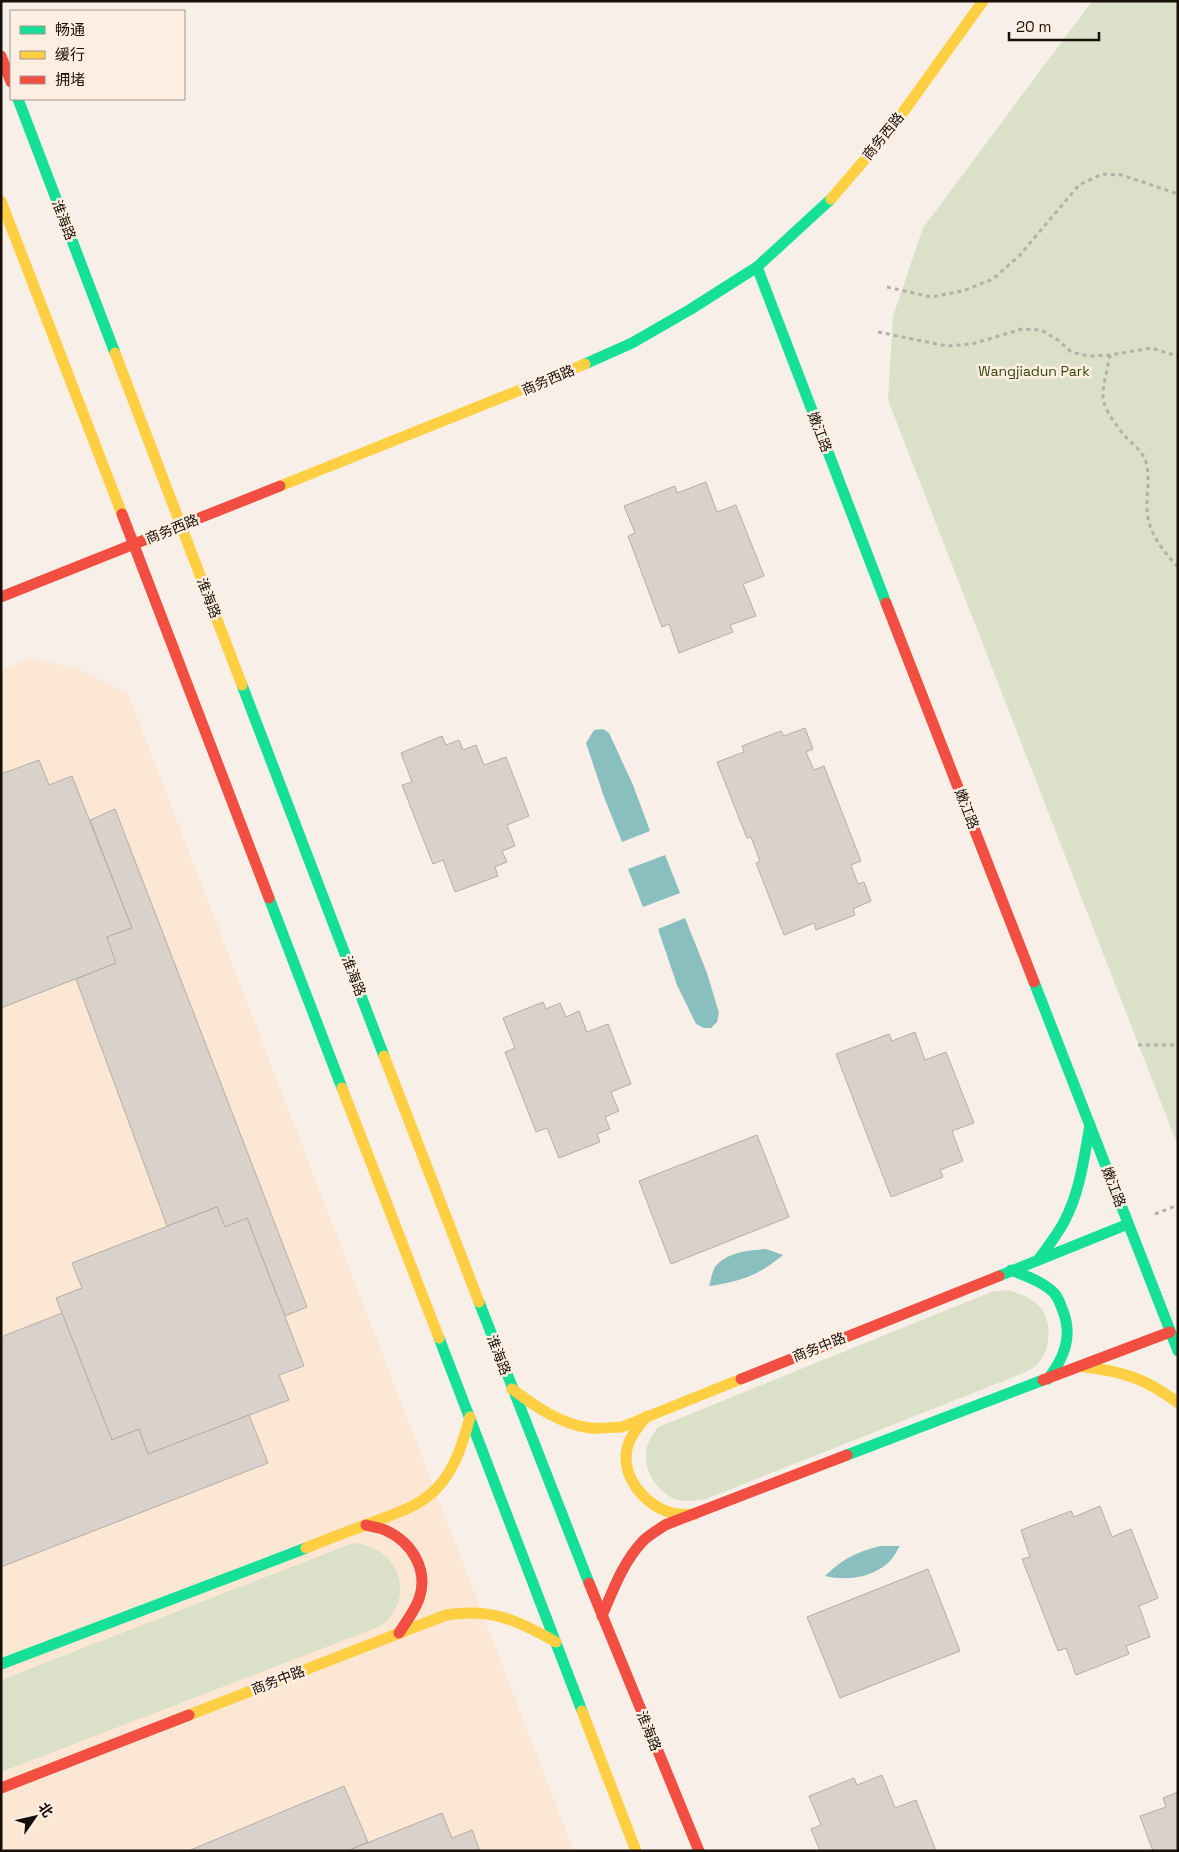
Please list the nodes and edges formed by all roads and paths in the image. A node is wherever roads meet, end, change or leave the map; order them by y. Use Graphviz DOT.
graph roads {
  1 [pos="983,1"];
  2 [pos="1,56"];
  3 [pos="10,79"];
  4 [pos="18,100"];
  5 [pos="1178,194"];
  6 [pos="1,201"];
  7 [pos="758,267"];
  8 [pos="887,287"];
  9 [pos="878,332"];
  10 [pos="1110,355"];
  11 [pos="1178,356"];
  12 [pos="182,526"];
  13 [pos="133,545"];
  14 [pos="1178,567"];
  15 [pos="1,597"];
  16 [pos="1138,1045"];
  17 [pos="1178,1045"];
  18 [pos="1090,1123"];
  19 [pos="1128,1224"];
  20 [pos="1038,1260"];
  21 [pos="1010,1270"];
  22 [pos="1170,1332"];
  23 [pos="1178,1352"];
  24 [pos="1080,1367"];
  25 [pos="1048,1379"];
  26 [pos="512,1389"];
  27 [pos="1178,1403"];
  28 [pos="647,1416"];
  29 [pos="470,1417"];
  30 [pos="695,1514"];
  31 [pos="366,1525"];
  32 [pos="602,1616"];
  33 [pos="399,1633"];
  34 [pos="556,1642"];
  35 [pos="1,1664"];
  36 [pos="1,1788"];
  37 [pos="636,1851"];
  38 [pos="699,1851"];
  1 -- 7 [label="street, 商务西路"];
  2 -- 3 [label="street"];
  4 -- 12 [label="street, 淮海路"];
  5 -- 8 [label="path"];
  6 -- 13 [label="street"];
  7 -- 12 [label="street, 商务西路"];
  7 -- 18 [label="street, 嫩江路"];
  9 -- 10 [label="path"];
  10 -- 11 [label="path"];
  10 -- 14 [label="path"];
  12 -- 13 [label="street, 商务西路"];
  12 -- 26 [label="street, 淮海路"];
  13 -- 15 [label="street, 商务西路"];
  13 -- 29 [label="street"];
  16 -- 17 [label="path"];
  18 -- 19 [label="street, 嫩江路"];
  18 -- 20 [label="street"];
  19 -- 20 [label="street, 商务中路"];
  19 -- 22 [label="street, 嫩江路"];
  20 -- 21 [label="street, 商务中路"];
  21 -- 25 [label="street"];
  21 -- 28 [label="street, 商务中路"];
  22 -- 23 [label="street, 嫩江路"];
  22 -- 24 [label="street"];
  24 -- 25 [label="street"];
  24 -- 27 [label="street"];
  25 -- 30 [label="street"];
  26 -- 28 [label="street, 商务中路"];
  26 -- 32 [label="street, 淮海路"];
  28 -- 30 [label="street"];
  29 -- 31 [label="street"];
  29 -- 34 [label="street"];
  30 -- 32 [label="street"];
  31 -- 33 [label="street"];
  31 -- 35 [label="street"];
  32 -- 38 [label="street, 淮海路"];
  33 -- 34 [label="street, 商务中路"];
  33 -- 36 [label="street, 商务中路"];
  34 -- 37 [label="street"];
}
